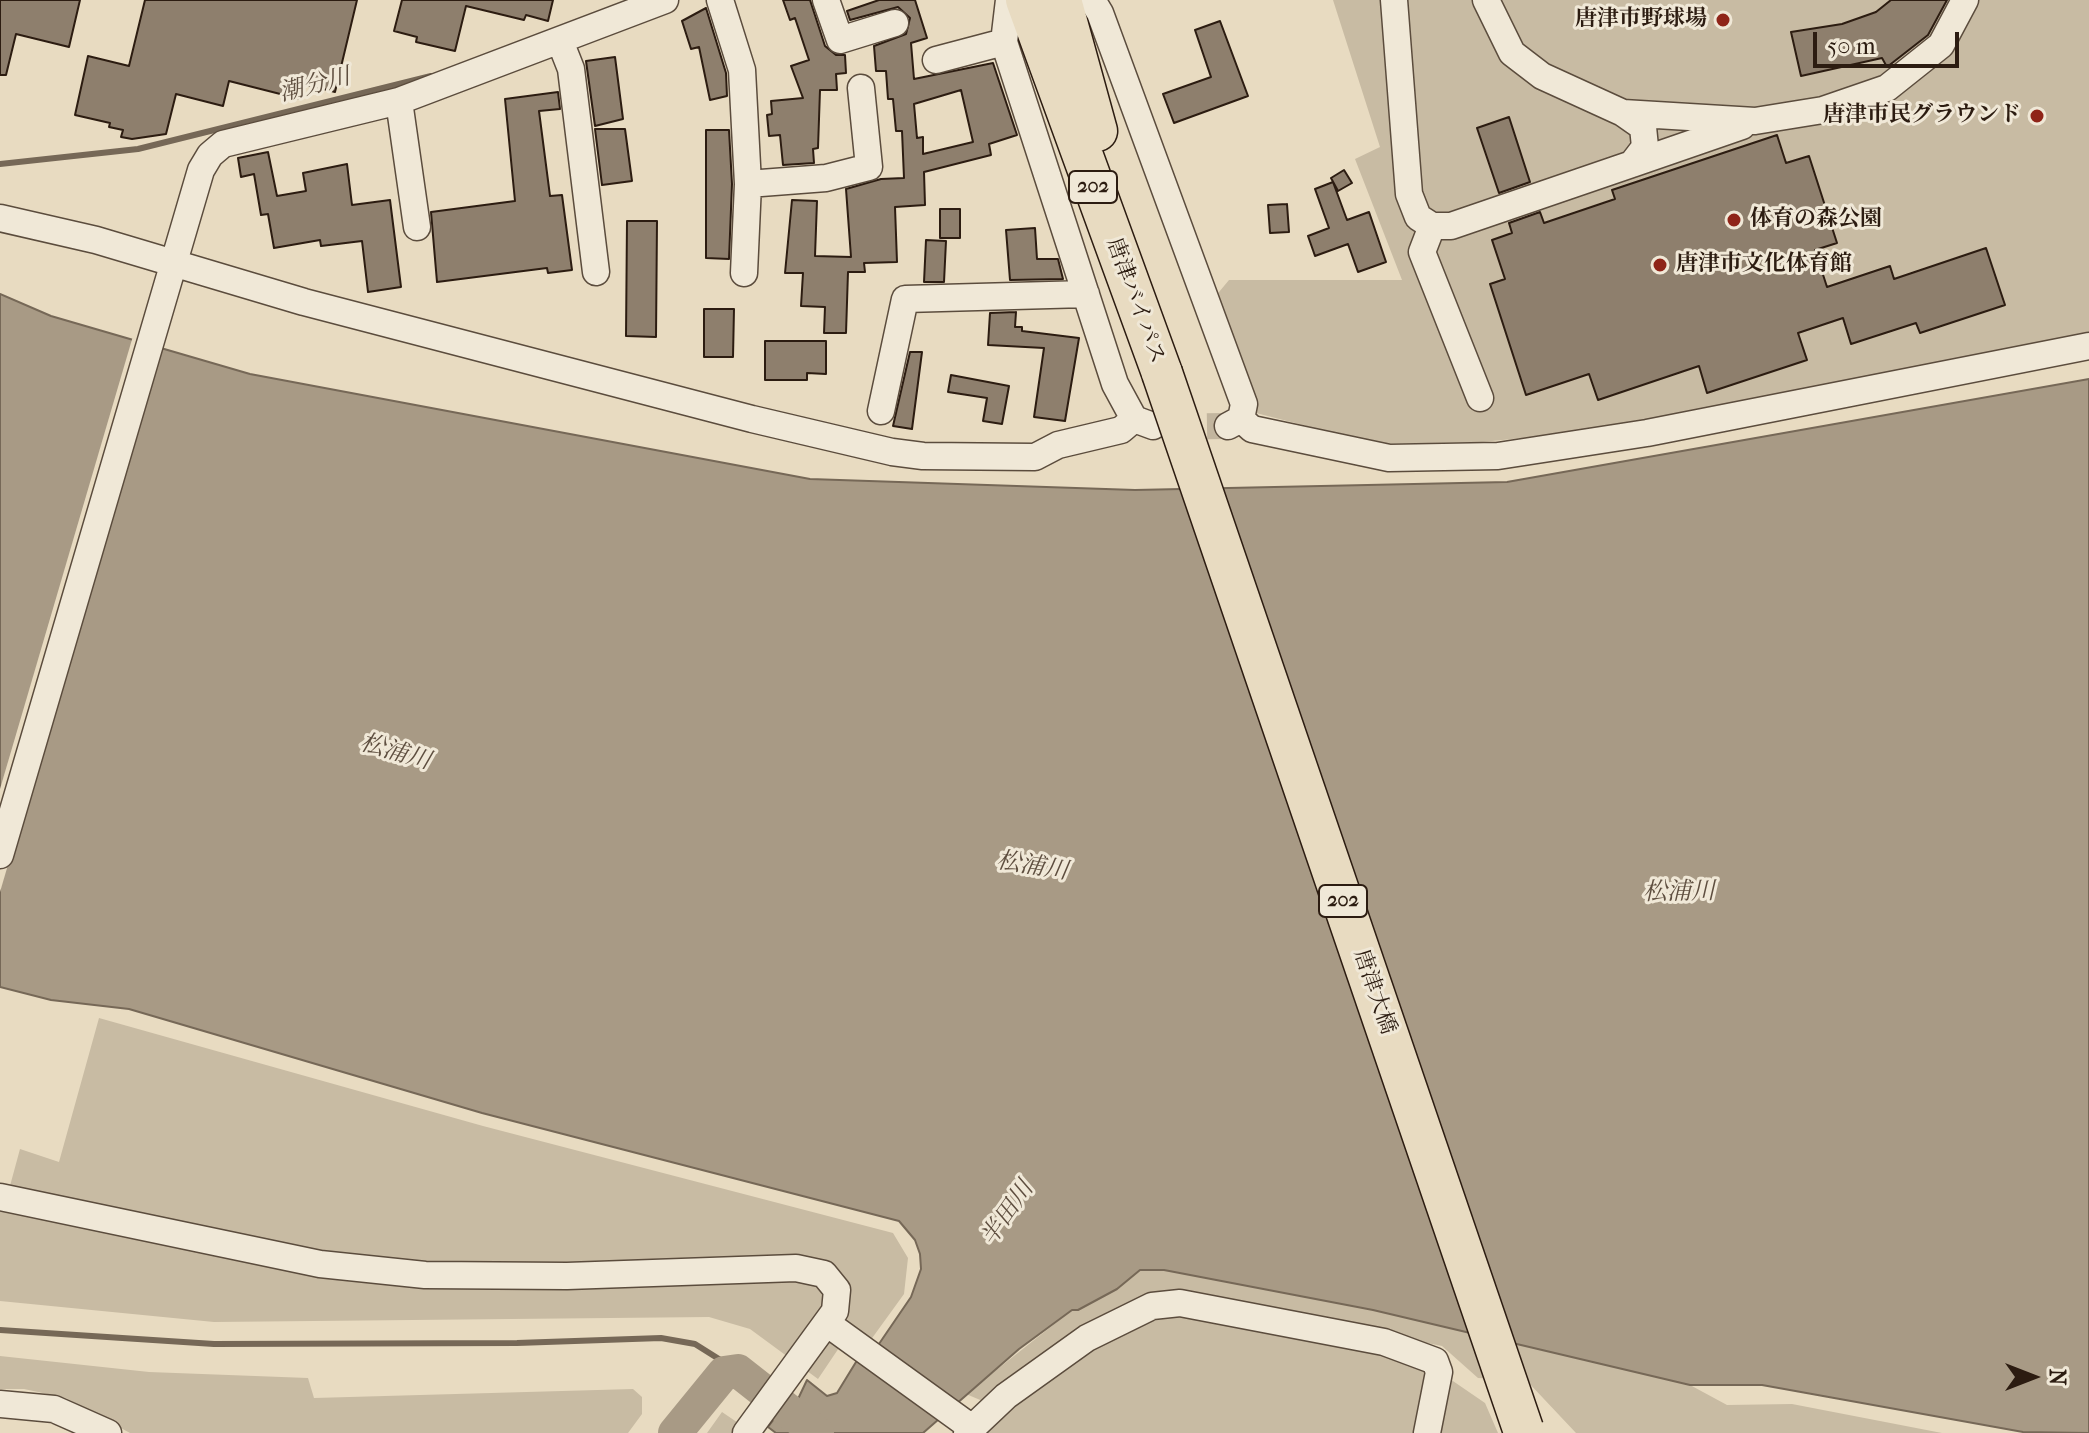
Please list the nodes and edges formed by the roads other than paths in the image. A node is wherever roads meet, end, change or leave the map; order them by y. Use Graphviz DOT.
graph roads {
  1 [pos="665,0"];
  2 [pos="720,0"];
  3 [pos="826,0"];
  4 [pos="1009,0"];
  5 [pos="1026,0"];
  6 [pos="1061,0"];
  7 [pos="1092,0"];
  8 [pos="1394,0"];
  9 [pos="1486,0"];
  10 [pos="1965,0"];
  11 [pos="895,23"];
  12 [pos="560,41"];
  13 [pos="1004,42"];
  14 [pos="936,60"];
  15 [pos="861,88"];
  16 [pos="399,101"];
  17 [pos="1623,113"];
  18 [pos="1755,121"];
  19 [pos="1632,164"];
  20 [pos="748,184"];
  21 [pos="0,218"];
  22 [pos="1432,226"];
  23 [pos="417,227"];
  24 [pos="172,269"];
  25 [pos="596,272"];
  26 [pos="744,273"];
  27 [pos="1086,294"];
  28 [pos="2089,346"];
  29 [pos="1162,373"];
  30 [pos="1480,398"];
  31 [pos="881,411"];
  32 [pos="0,855"];
  33 [pos="0,1197"];
  34 [pos="828,1324"];
  35 [pos="0,1404"];
  36 [pos="749,1429"];
  37 [pos="970,1430"];
  38 [pos="1524,1432"];
  39 [pos="108,1433"];
  40 [pos="1427,1433"];
  1 -- 12 [label="street"];
  2 -- 20 [label="street"];
  3 -- 11 [label="street"];
  4 -- 13 [label="street"];
  5 -- 29 [label="highway, 唐津バイパス / 202"];
  6 -- 29 [label="highway, 唐津バイパス / 202"];
  7 -- 28 [label="street"];
  8 -- 22 [label="street"];
  9 -- 17 [label="street"];
  10 -- 18 [label="street"];
  12 -- 16 [label="street"];
  12 -- 25 [label="street"];
  13 -- 14 [label="street"];
  13 -- 27 [label="street"];
  15 -- 20 [label="street"];
  16 -- 23 [label="street"];
  16 -- 24 [label="street"];
  17 -- 18 [label="street"];
  17 -- 19 [label="street"];
  18 -- 19 [label="street"];
  19 -- 22 [label="street"];
  20 -- 26 [label="street"];
  21 -- 24 [label="street"];
  22 -- 30 [label="street"];
  24 -- 27 [label="street"];
  24 -- 32 [label="street"];
  27 -- 31 [label="street"];
  29 -- 38 [label="highway, 唐津大橋 / 202, bridge"];
  33 -- 34 [label="street"];
  34 -- 36 [label="street"];
  34 -- 37 [label="street"];
  35 -- 39 [label="street"];
  37 -- 40 [label="street"];
}
